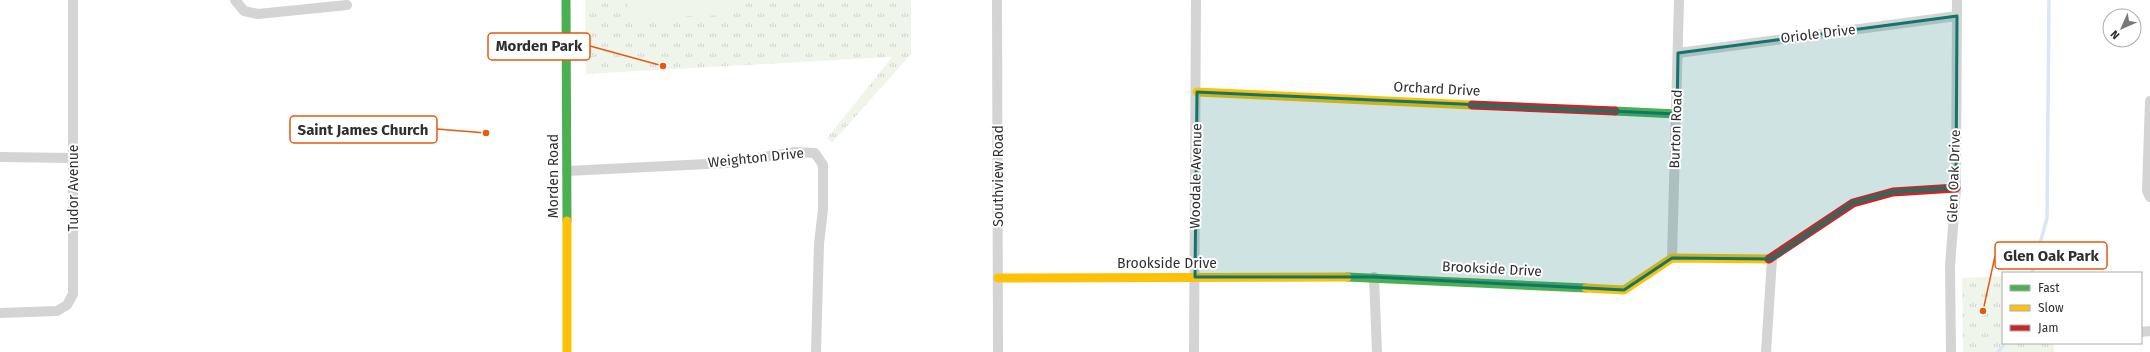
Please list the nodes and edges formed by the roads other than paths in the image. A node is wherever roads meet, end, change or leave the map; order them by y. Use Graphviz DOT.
graph roads {
  1 [pos="73,0"];
  2 [pos="235,0"];
  3 [pos="566,0"];
  4 [pos="997,0"];
  5 [pos="1196,0"];
  6 [pos="1679,0"];
  7 [pos="1957,0"];
  8 [pos="347,5"];
  9 [pos="1957,16"];
  10 [pos="1678,53"];
  11 [pos="1197,92"];
  12 [pos="2150,101"];
  13 [pos="1677,114"];
  14 [pos="0,158"];
  15 [pos="73,158"];
  16 [pos="567,171"];
  17 [pos="1956,188"];
  18 [pos="2150,197"];
  19 [pos="1672,258"];
  20 [pos="1772,259"];
  21 [pos="1195,277"];
  22 [pos="1374,277"];
  23 [pos="998,278"];
  24 [pos="0,313"];
  25 [pos="568,352"];
  26 [pos="816,352"];
  27 [pos="998,352"];
  28 [pos="1194,352"];
  29 [pos="1377,352"];
  30 [pos="1766,352"];
  31 [pos="1951,352"];
  1 -- 15 [label="street, Tudor Avenue"];
  2 -- 8 [label="street"];
  3 -- 16 [label="street, Morden Road"];
  4 -- 23 [label="street, Southview Road"];
  5 -- 11 [label="street, Woodale Avenue"];
  6 -- 10 [label="street, Burton Road"];
  7 -- 9 [label="street, Glen Oak Drive"];
  9 -- 10 [label="street, Oriole Drive"];
  9 -- 17 [label="street, Glen Oak Drive"];
  10 -- 13 [label="street, Burton Road"];
  11 -- 13 [label="street, Orchard Drive"];
  11 -- 21 [label="street, Woodale Avenue"];
  12 -- 18 [label="street"];
  13 -- 19 [label="street, Burton Road"];
  14 -- 15 [label="street"];
  15 -- 24 [label="street, Tudor Avenue"];
  16 -- 25 [label="street, Morden Road"];
  16 -- 26 [label="street, Weighton Drive"];
  17 -- 20 [label="street"];
  17 -- 31 [label="street, Glen Oak Drive"];
  19 -- 20 [label="street"];
  19 -- 22 [label="street, Brookside Drive"];
  20 -- 30 [label="street"];
  21 -- 22 [label="street, Brookside Drive"];
  21 -- 23 [label="street, Brookside Drive"];
  21 -- 28 [label="street, Woodale Avenue"];
  22 -- 29 [label="street"];
  23 -- 27 [label="street, Southview Road"];
}
